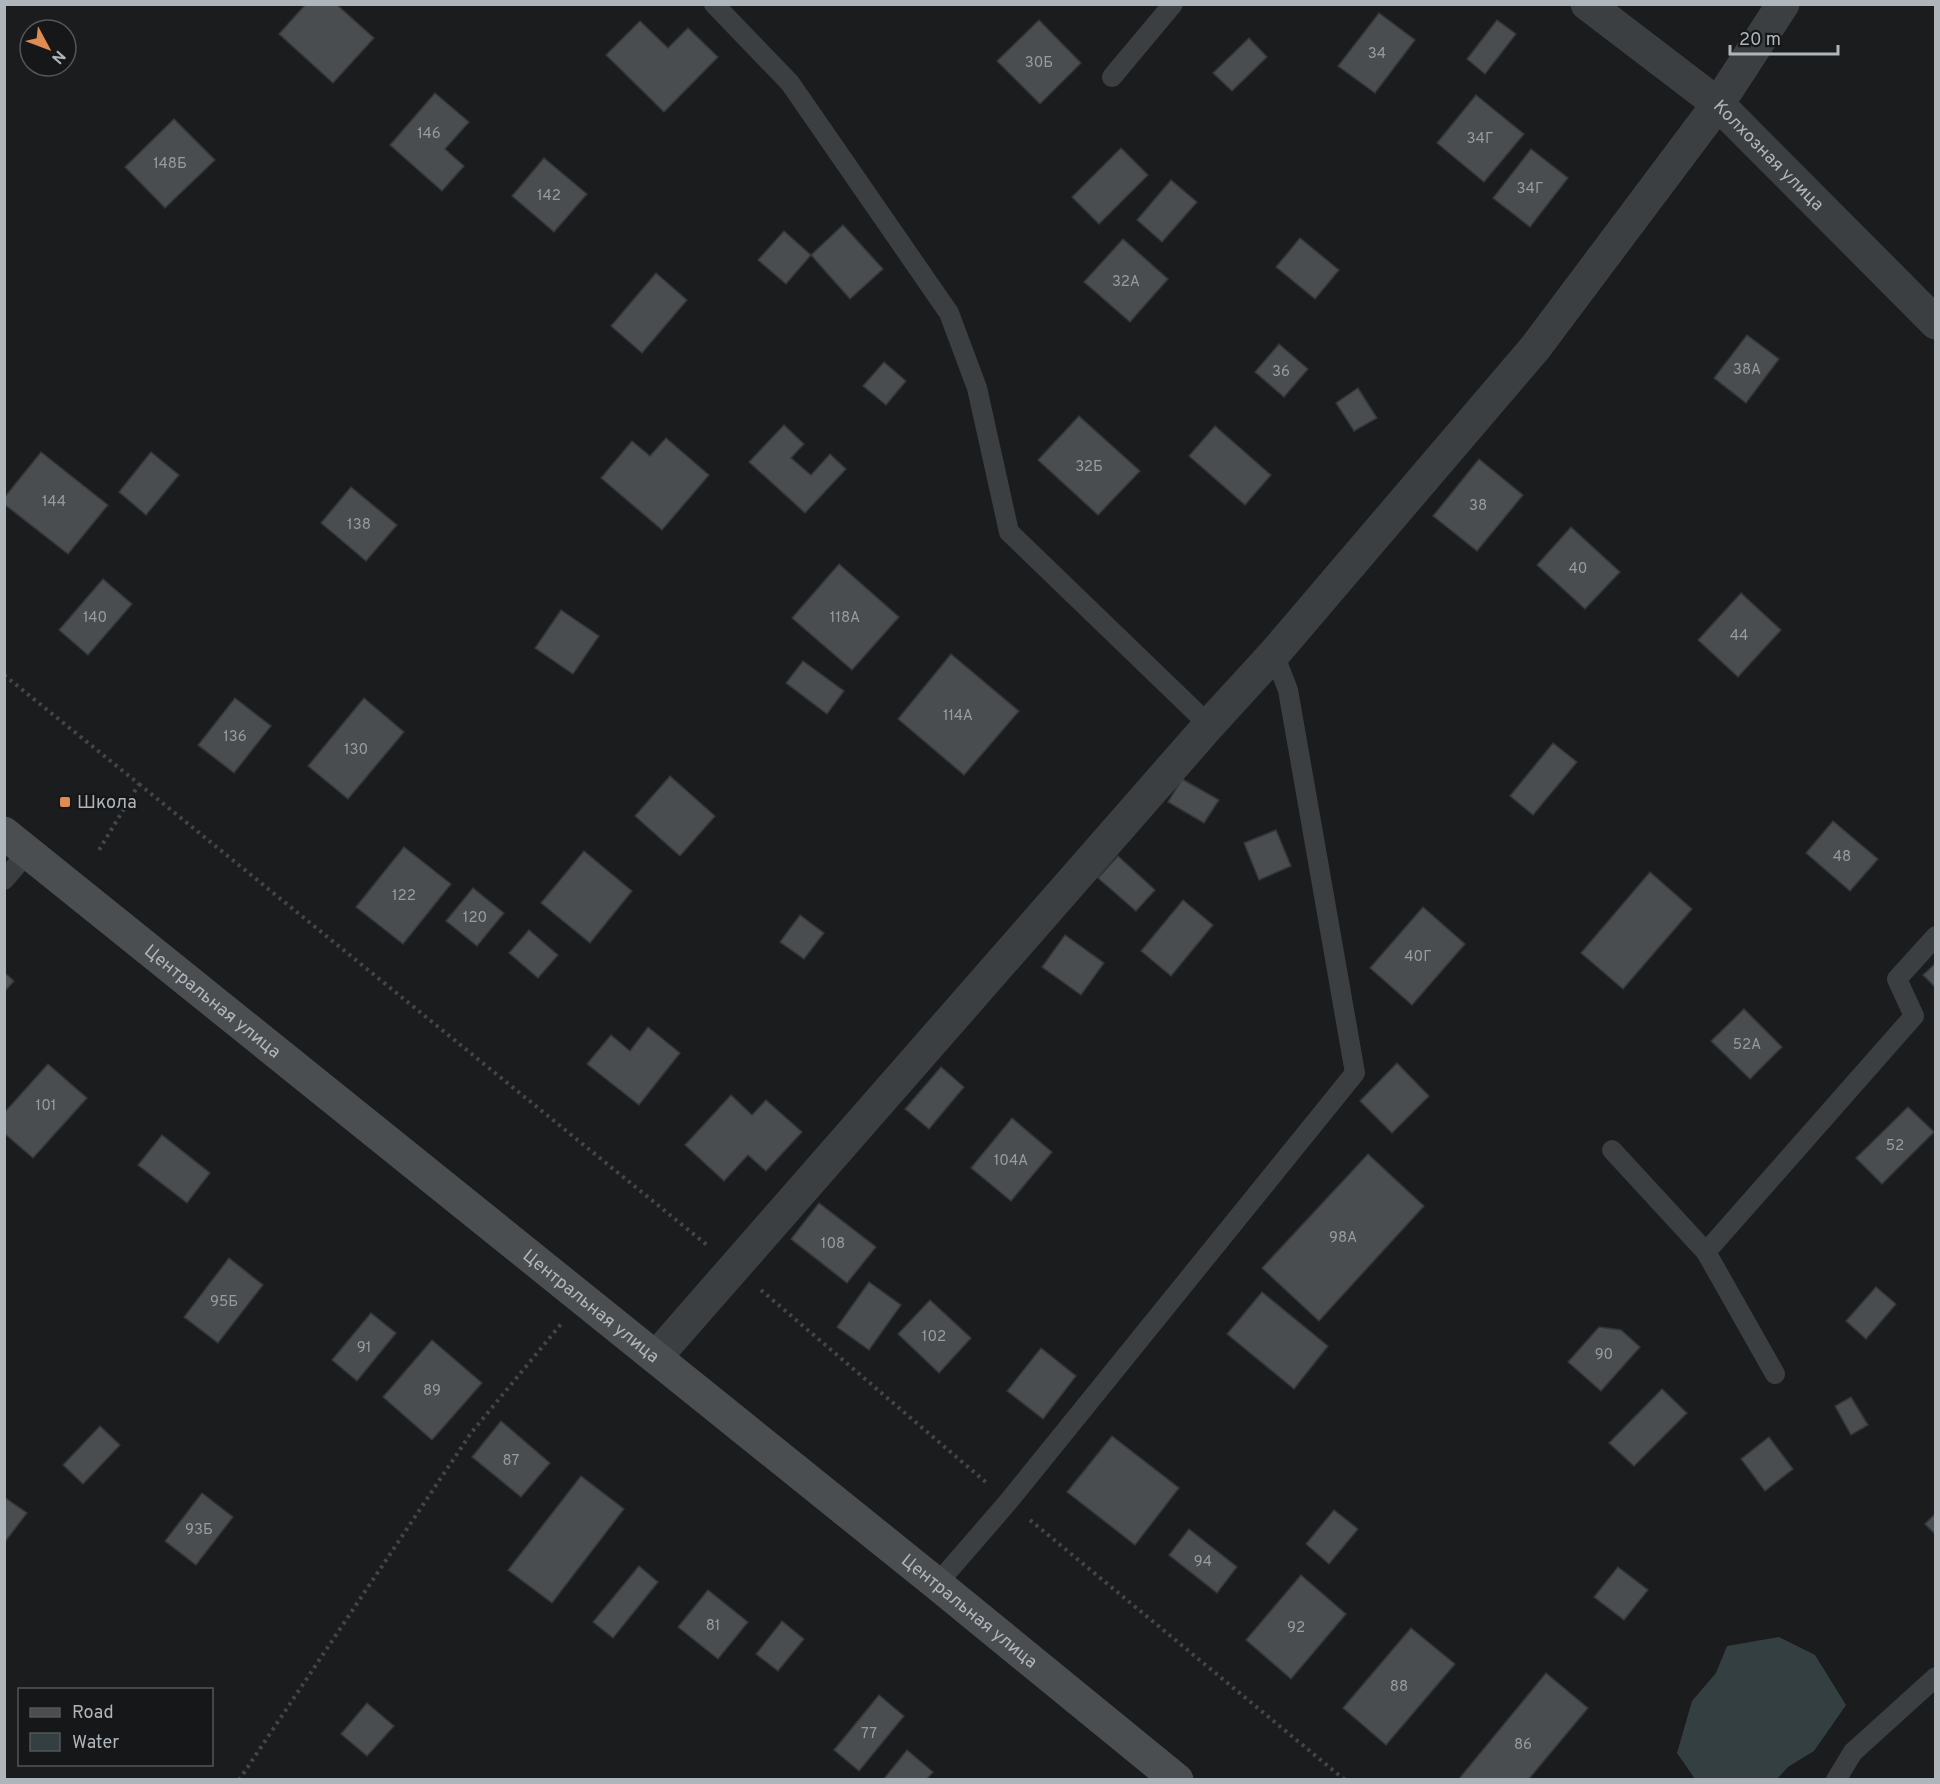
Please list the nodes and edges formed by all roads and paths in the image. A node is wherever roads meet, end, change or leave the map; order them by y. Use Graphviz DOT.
graph roads {
  1 [pos="714,4"];
  2 [pos="1173,4"];
  3 [pos="1587,4"];
  4 [pos="1783,4"];
  5 [pos="1112,77"];
  6 [pos="1718,104"];
  7 [pos="1935,323"];
  8 [pos="1274,654"];
  9 [pos="4,675"];
  10 [pos="1209,725"];
  11 [pos="139,784"];
  12 [pos="16,842"];
  13 [pos="99,850"];
  14 [pos="4,880"];
  15 [pos="1935,936"];
  16 [pos="1612,1150"];
  17 [pos="1706,1252"];
  18 [pos="733,1267"];
  19 [pos="582,1298"];
  20 [pos="656,1357"];
  21 [pos="1775,1374"];
  22 [pos="1008,1502"];
  23 [pos="938,1584"];
  24 [pos="1935,1677"];
  25 [pos="239,1779"];
  26 [pos="1177,1779"];
  27 [pos="1345,1779"];
  28 [pos="1836,1779"];
  1 -- 10 [label="lane"];
  2 -- 5 [label="lane"];
  3 -- 6 [label="street, Колхозная улица"];
  4 -- 6 [label="street"];
  6 -- 7 [label="street, Колхозная улица"];
  6 -- 8 [label="street"];
  8 -- 10 [label="street"];
  8 -- 22 [label="lane"];
  9 -- 11 [label="path"];
  10 -- 18 [label="street"];
  11 -- 13 [label="path"];
  11 -- 18 [label="path"];
  12 -- 14 [label="lane"];
  12 -- 19 [label="main road, Центральная улица"];
  15 -- 17 [label="lane"];
  16 -- 17 [label="lane"];
  17 -- 21 [label="lane"];
  18 -- 20 [label="street"];
  18 -- 22 [label="path"];
  19 -- 20 [label="main road, Центральная улица"];
  19 -- 25 [label="path"];
  20 -- 23 [label="main road, Центральная улица"];
  22 -- 23 [label="lane"];
  22 -- 27 [label="path"];
  23 -- 26 [label="main road, Центральная улица"];
  24 -- 28 [label="lane"];
}
